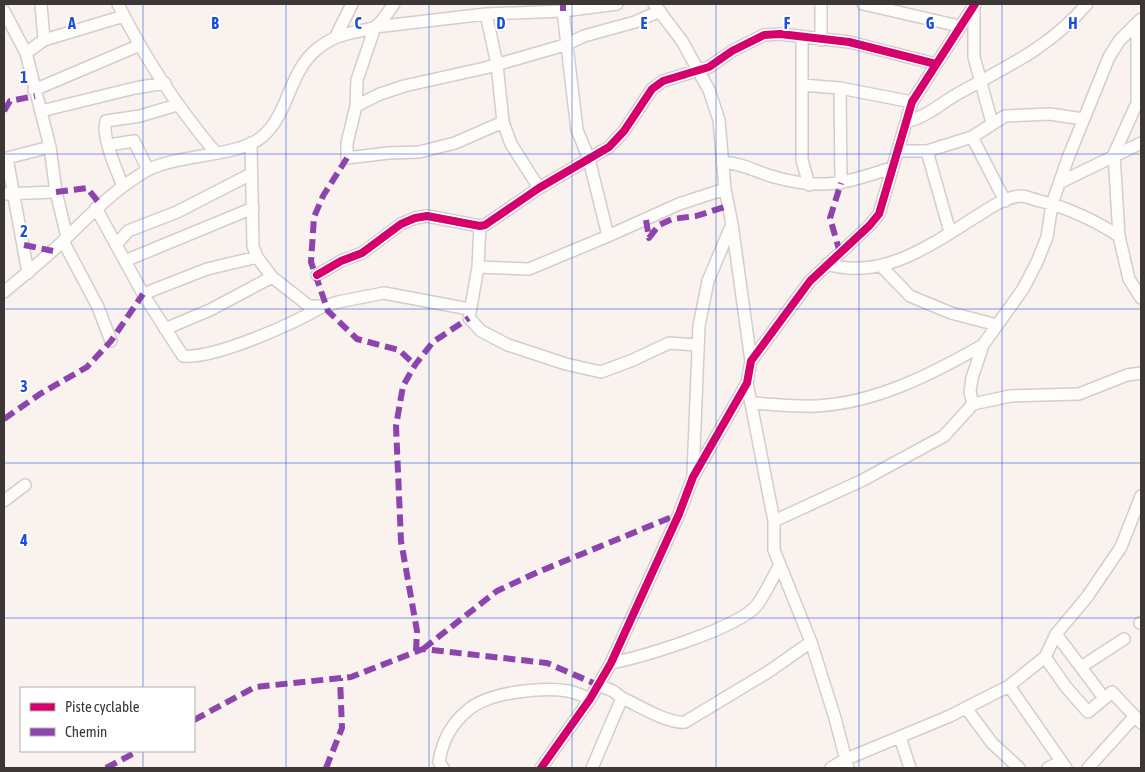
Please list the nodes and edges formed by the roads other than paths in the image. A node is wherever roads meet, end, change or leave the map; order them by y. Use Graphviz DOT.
graph roads {
  1 [pos="41,4"];
  2 [pos="118,4"];
  3 [pos="352,4"];
  4 [pos="394,4"];
  5 [pos="617,4"];
  6 [pos="821,4"];
  7 [pos="863,4"];
  8 [pos="974,4"];
  9 [pos="1087,4"];
  10 [pos="657,7"];
  11 [pos="563,12"];
  12 [pos="486,14"];
  13 [pos="124,16"];
  14 [pos="5,19"];
  15 [pos="1139,21"];
  16 [pos="959,26"];
  17 [pos="375,27"];
  18 [pos="336,36"];
  19 [pos="802,36"];
  20 [pos="44,40"];
  21 [pos="821,40"];
  22 [pos="140,45"];
  23 [pos="565,45"];
  24 [pos="26,53"];
  25 [pos="497,64"];
  26 [pos="936,64"];
  27 [pos="697,70"];
  28 [pos="165,83"];
  29 [pos="979,83"];
  30 [pos="802,85"];
  31 [pos="840,88"];
  32 [pos="34,90"];
  33 [pos="912,102"];
  34 [pos="177,105"];
  35 [pos="356,106"];
  36 [pos="41,111"];
  37 [pos="1083,119"];
  38 [pos="502,122"];
  39 [pos="906,122"];
  40 [pos="992,123"];
  41 [pos="972,136"];
  42 [pos="251,143"];
  43 [pos="1141,143"];
  44 [pos="109,145"];
  45 [pos="50,147"];
  46 [pos="897,151"];
  47 [pos="927,151"];
  48 [pos="216,153"];
  49 [pos="1114,154"];
  50 [pos="589,159"];
  51 [pos="722,162"];
  52 [pos="891,168"];
  53 [pos="148,170"];
  54 [pos="251,174"];
  55 [pos="1061,182"];
  56 [pos="841,183"];
  57 [pos="809,185"];
  58 [pos="123,186"];
  59 [pos="539,188"];
  60 [pos="725,188"];
  61 [pos="56,192"];
  62 [pos="9,194"];
  63 [pos="1005,201"];
  64 [pos="1052,204"];
  65 [pos="96,208"];
  66 [pos="253,208"];
  67 [pos="732,224"];
  68 [pos="480,226"];
  69 [pos="950,232"];
  70 [pos="608,236"];
  71 [pos="1119,236"];
  72 [pos="65,239"];
  73 [pos="117,244"];
  74 [pos="257,257"];
  75 [pos="127,260"];
  76 [pos="827,264"];
  77 [pos="882,267"];
  78 [pos="478,268"];
  79 [pos="28,273"];
  80 [pos="316,275"];
  81 [pos="272,277"];
  82 [pos="4,292"];
  83 [pos="143,294"];
  84 [pos="1141,298"];
  85 [pos="321,307"];
  86 [pos="469,309"];
  87 [pos="997,325"];
  88 [pos="166,329"];
  89 [pos="111,341"];
  90 [pos="697,345"];
  91 [pos="983,345"];
  92 [pos="751,361"];
  93 [pos="1141,373"];
  94 [pos="747,384"];
  95 [pos="751,403"];
  96 [pos="973,404"];
  97 [pos="693,477"];
  98 [pos="25,485"];
  99 [pos="1141,496"];
  100 [pos="4,501"];
  101 [pos="774,521"];
  102 [pos="780,565"];
  103 [pos="1056,634"];
  104 [pos="1124,638"];
  105 [pos="811,642"];
  106 [pos="1045,656"];
  107 [pos="611,663"];
  108 [pos="1081,667"];
  109 [pos="598,685"];
  110 [pos="1009,686"];
  111 [pos="622,698"];
  112 [pos="1104,698"];
  113 [pos="590,699"];
  114 [pos="966,708"];
  115 [pos="1138,720"];
  116 [pos="900,737"];
  117 [pos="846,764"];
  118 [pos="1063,765"];
  119 [pos="443,768"];
  120 [pos="541,768"];
  121 [pos="592,768"];
  122 [pos="831,768"];
  123 [pos="910,768"];
  124 [pos="1019,768"];
  125 [pos="1048,768"];
  126 [pos="1088,768"];
  1 -- 20 [label="street"];
  2 -- 13 [label="street"];
  3 -- 18 [label="street"];
  4 -- 17 [label="street"];
  5 -- 11 [label="street"];
  6 -- 21 [label="street"];
  7 -- 16 [label="street"];
  8 -- 16 [label="street"];
  8 -- 29 [label="street"];
  9 -- 29 [label="street"];
  10 -- 23 [label="street"];
  10 -- 27 [label="street"];
  11 -- 12 [label="street"];
  11 -- 23 [label="street"];
  12 -- 17 [label="street"];
  12 -- 25 [label="street"];
  13 -- 20 [label="street"];
  13 -- 22 [label="street"];
  14 -- 24 [label="street"];
  15 -- 37 [label="street"];
  15 -- 49 [label="street"];
  16 -- 26 [label="street"];
  17 -- 18 [label="street"];
  17 -- 35 [label="street"];
  18 -- 42 [label="street"];
  19 -- 21 [label="street"];
  19 -- 27 [label="street"];
  19 -- 30 [label="street"];
  20 -- 24 [label="street"];
  21 -- 26 [label="street"];
  22 -- 28 [label="street"];
  22 -- 32 [label="street"];
  23 -- 25 [label="street"];
  23 -- 50 [label="street"];
  24 -- 32 [label="street"];
  25 -- 35 [label="street"];
  25 -- 38 [label="street"];
  26 -- 33 [label="street"];
  27 -- 50 [label="street"];
  27 -- 51 [label="street"];
  28 -- 34 [label="street"];
  28 -- 36 [label="street"];
  29 -- 39 [label="street"];
  29 -- 40 [label="street"];
  30 -- 31 [label="street"];
  30 -- 57 [label="street"];
  31 -- 33 [label="street"];
  31 -- 56 [label="street"];
  32 -- 36 [label="street"];
  33 -- 39 [label="street"];
  34 -- 44 [label="street"];
  34 -- 48 [label="street"];
  35 -- 38 [label="street"];
  36 -- 45 [label="street"];
  37 -- 40 [label="street"];
  37 -- 55 [label="street"];
  38 -- 59 [label="street"];
  39 -- 46 [label="street"];
  40 -- 41 [label="street"];
  41 -- 47 [label="street"];
  41 -- 63 [label="street"];
  42 -- 48 [label="street"];
  42 -- 54 [label="street"];
  43 -- 49 [label="street"];
  44 -- 53 [label="street"];
  44 -- 58 [label="street"];
  45 -- 61 [label="street"];
  45 -- 62 [label="street"];
  46 -- 47 [label="street"];
  46 -- 52 [label="street"];
  47 -- 69 [label="street"];
  48 -- 53 [label="street"];
  49 -- 55 [label="street"];
  49 -- 71 [label="street"];
  50 -- 59 [label="street"];
  50 -- 70 [label="street"];
  51 -- 57 [label="street"];
  51 -- 60 [label="street"];
  52 -- 56 [label="street"];
  52 -- 76 [label="street"];
  53 -- 58 [label="street"];
  54 -- 66 [label="street"];
  54 -- 73 [label="street"];
  55 -- 64 [label="street"];
  56 -- 57 [label="street"];
  58 -- 65 [label="street"];
  59 -- 68 [label="street"];
  60 -- 67 [label="street"];
  60 -- 70 [label="street"];
  61 -- 62 [label="street"];
  61 -- 72 [label="street"];
  62 -- 79 [label="street"];
  63 -- 64 [label="street"];
  63 -- 69 [label="street"];
  64 -- 71 [label="street"];
  64 -- 87 [label="street"];
  65 -- 72 [label="street"];
  65 -- 73 [label="street"];
  66 -- 74 [label="street"];
  66 -- 75 [label="street"];
  67 -- 90 [label="street"];
  67 -- 92 [label="street"];
  68 -- 78 [label="street"];
  68 -- 80 [label="street"];
  69 -- 77 [label="street"];
  70 -- 78 [label="street"];
  71 -- 84 [label="street"];
  72 -- 79 [label="street"];
  72 -- 89 [label="street"];
  73 -- 75 [label="street"];
  74 -- 81 [label="street"];
  74 -- 83 [label="street"];
  75 -- 83 [label="street"];
  76 -- 77 [label="street"];
  76 -- 92 [label="street"];
  77 -- 87 [label="street"];
  78 -- 86 [label="street"];
  79 -- 82 [label="street"];
  81 -- 85 [label="street"];
  81 -- 88 [label="street"];
  83 -- 88 [label="street"];
  85 -- 86 [label="street"];
  85 -- 88 [label="street"];
  86 -- 90 [label="street"];
  87 -- 91 [label="street"];
  90 -- 97 [label="street"];
  91 -- 95 [label="street"];
  91 -- 96 [label="street"];
  92 -- 94 [label="street"];
  93 -- 96 [label="street"];
  94 -- 95 [label="street"];
  94 -- 97 [label="street"];
  95 -- 101 [label="street"];
  96 -- 101 [label="street"];
  97 -- 107 [label="street"];
  98 -- 100 [label="street"];
  99 -- 103 [label="street"];
  101 -- 102 [label="street"];
  102 -- 105 [label="street"];
  102 -- 107 [label="street"];
  103 -- 106 [label="street"];
  103 -- 108 [label="street"];
  104 -- 108 [label="street"];
  105 -- 111 [label="street"];
  105 -- 117 [label="street"];
  106 -- 110 [label="street"];
  106 -- 112 [label="street"];
  107 -- 109 [label="street"];
  108 -- 112 [label="street"];
  109 -- 111 [label="street"];
  109 -- 113 [label="street"];
  110 -- 114 [label="street"];
  110 -- 118 [label="street"];
  111 -- 121 [label="street"];
  112 -- 115 [label="street"];
  113 -- 119 [label="street"];
  113 -- 120 [label="street"];
  114 -- 116 [label="street"];
  114 -- 124 [label="street"];
  115 -- 126 [label="street"];
  116 -- 117 [label="street"];
  116 -- 123 [label="street"];
  117 -- 122 [label="street"];
  118 -- 125 [label="street"];
}
